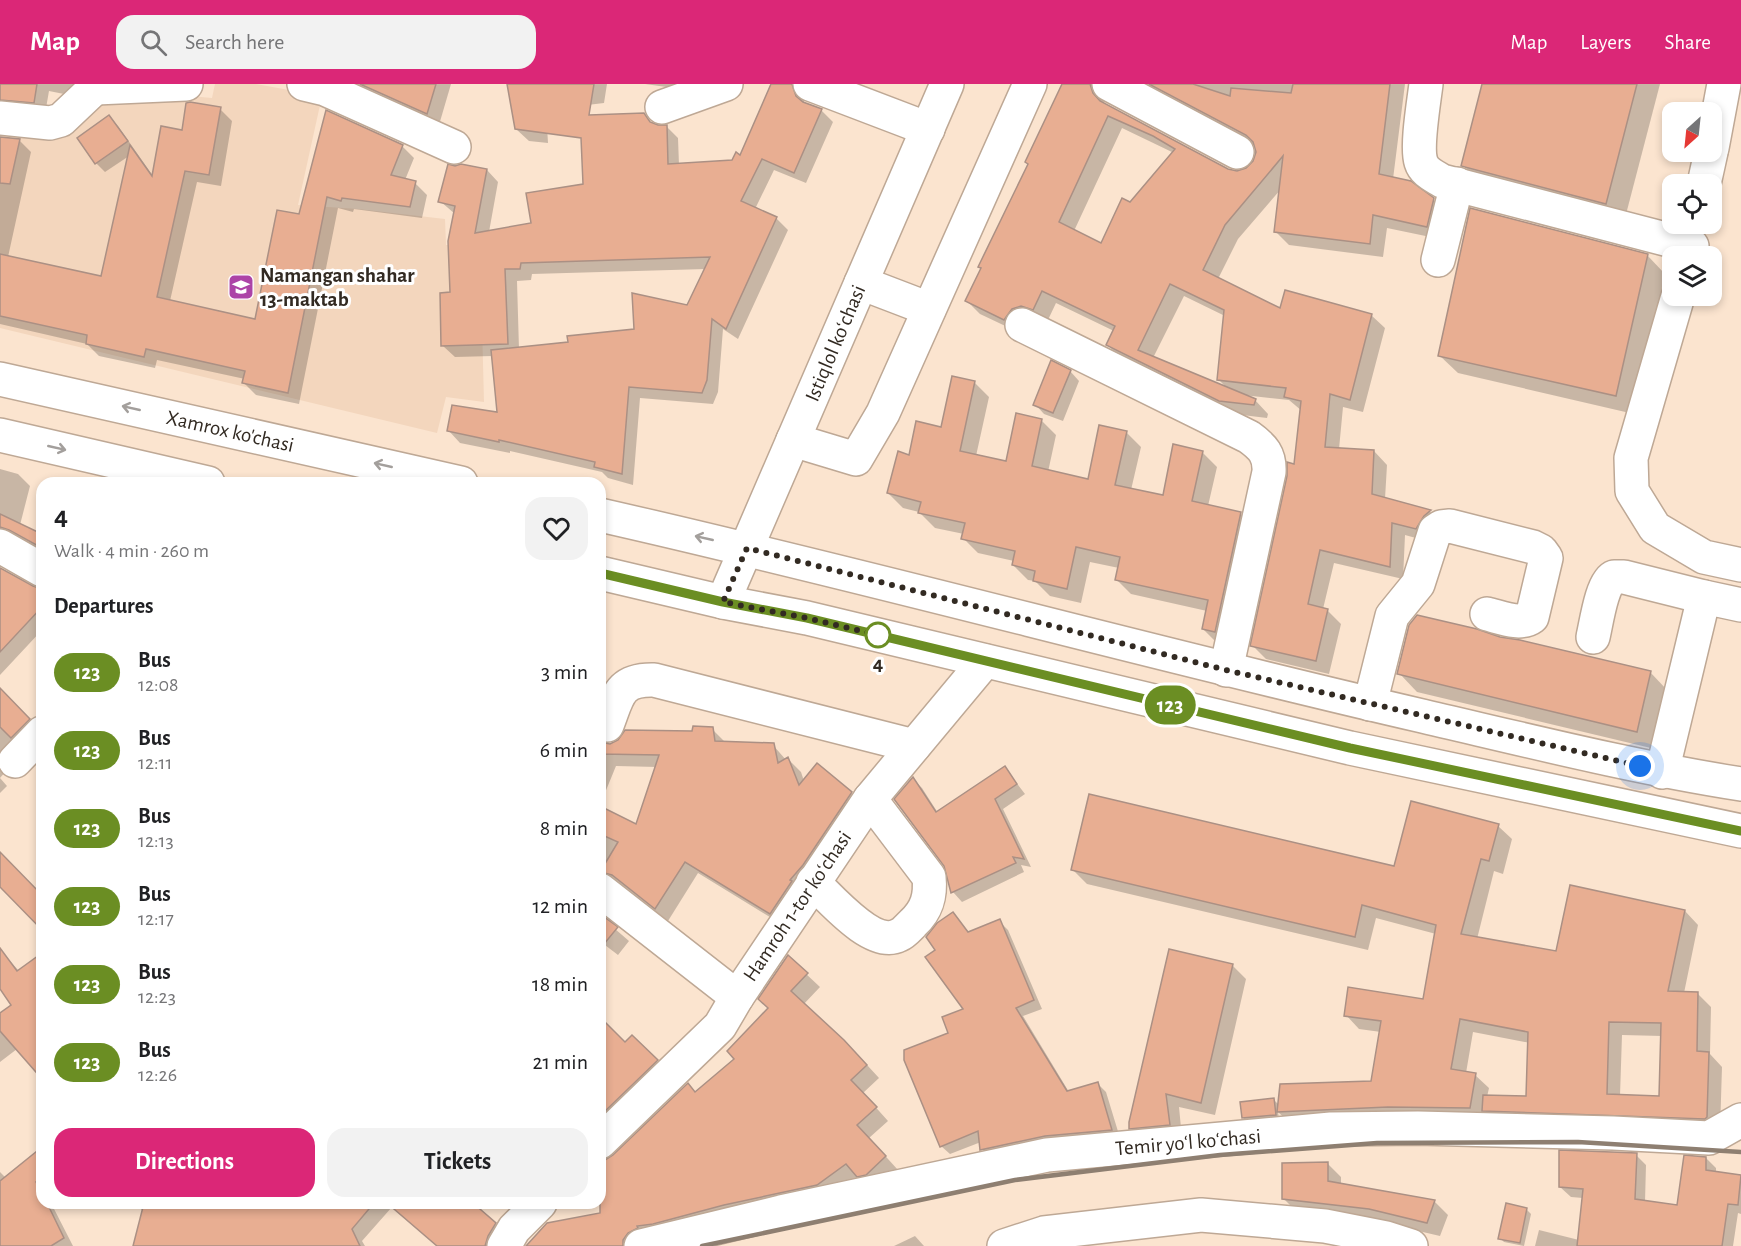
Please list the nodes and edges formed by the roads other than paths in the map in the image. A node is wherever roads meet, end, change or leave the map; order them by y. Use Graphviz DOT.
graph roads {
  1 [pos="186,84"];
  2 [pos="304,84"];
  3 [pos="726,84"];
  4 [pos="810,84"];
  5 [pos="947,84"];
  6 [pos="1030,84"];
  7 [pos="1109,84"];
  8 [pos="1426,84"];
  9 [pos="1724,84"];
  10 [pos="98,86"];
  11 [pos="1720,102"];
  12 [pos="662,107"];
  13 [pos="0,118"];
  14 [pos="928,129"];
  15 [pos="454,147"];
  16 [pos="1237,152"];
  17 [pos="1457,184"];
  18 [pos="1693,242"];
  19 [pos="1438,260"];
  20 [pos="861,283"];
  21 [pos="1675,306"];
  22 [pos="929,309"];
  23 [pos="1022,325"];
  24 [pos="0,379"];
  25 [pos="0,435"];
  26 [pos="793,440"];
  27 [pos="182,477"];
  28 [pos="434,477"];
  29 [pos="606,515"];
  30 [pos="0,546"];
  31 [pos="747,548"];
  32 [pos="1741,565"];
  33 [pos="36,567"];
  34 [pos="606,574"];
  35 [pos="1704,597"];
  36 [pos="723,602"];
  37 [pos="1741,605"];
  38 [pos="1487,614"];
  39 [pos="1593,637"];
  40 [pos="984,661"];
  41 [pos="1226,670"];
  42 [pos="1370,704"];
  43 [pos="607,725"];
  44 [pos="36,739"];
  45 [pos="914,746"];
  46 [pos="15,761"];
  47 [pos="1662,771"];
  48 [pos="1741,784"];
  49 [pos="870,799"];
  50 [pos="1741,831"];
  51 [pos="813,882"];
  52 [pos="606,895"];
  53 [pos="736,997"];
  54 [pos="1741,1120"];
  55 [pos="606,1136"];
  56 [pos="534,1209"];
  57 [pos="504,1246"];
  58 [pos="641,1246"];
  59 [pos="1004,1246"];
  60 [pos="1411,1246"];
  1 -- 10 [label="street"];
  2 -- 15 [label="street"];
  3 -- 12 [label="street"];
  4 -- 14 [label="street"];
  5 -- 14 [label="street, Istiqlol koʻchasi"];
  6 -- 22 [label="street"];
  7 -- 16 [label="street"];
  8 -- 17 [label="street"];
  9 -- 11 [label="street"];
  10 -- 13 [label="street"];
  14 -- 20 [label="street, Istiqlol koʻchasi"];
  17 -- 18 [label="street"];
  17 -- 19 [label="street"];
  20 -- 22 [label="street"];
  20 -- 26 [label="street, Istiqlol koʻchasi"];
  21 -- 32 [label="street"];
  22 -- 26 [label="street"];
  23 -- 41 [label="street"];
  28 -- 24 [label="street, Xamrox ko'chasi, one-way"];
  25 -- 27 [label="street, one-way"];
  26 -- 31 [label="street, Istiqlol koʻchasi"];
  31 -- 29 [label="street, one-way"];
  30 -- 33 [label="street"];
  31 -- 36 [label="street, Istiqlol koʻchasi"];
  31 -- 41 [label="street"];
  34 -- 36 [label="street"];
  35 -- 37 [label="street"];
  35 -- 39 [label="street"];
  35 -- 47 [label="street"];
  36 -- 40 [label="street"];
  38 -- 42 [label="street"];
  40 -- 45 [label="street, Hamroh 1-tor koʻchasi"];
  40 -- 50 [label="street"];
  41 -- 42 [label="street"];
  42 -- 47 [label="street"];
  43 -- 45 [label="street"];
  44 -- 46 [label="street"];
  45 -- 49 [label="street, Hamroh 1-tor koʻchasi"];
  47 -- 48 [label="street"];
  49 -- 51 [label="street, Hamroh 1-tor koʻchasi"];
  49 -- 51 [label="street"];
  51 -- 53 [label="street, Hamroh 1-tor koʻchasi"];
  52 -- 53 [label="street"];
  53 -- 55 [label="street, Hamroh 1-tor koʻchasi"];
  54 -- 58 [label="street, Temir yoʻl koʻchasi"];
  56 -- 57 [label="street"];
  59 -- 60 [label="street"];
}
